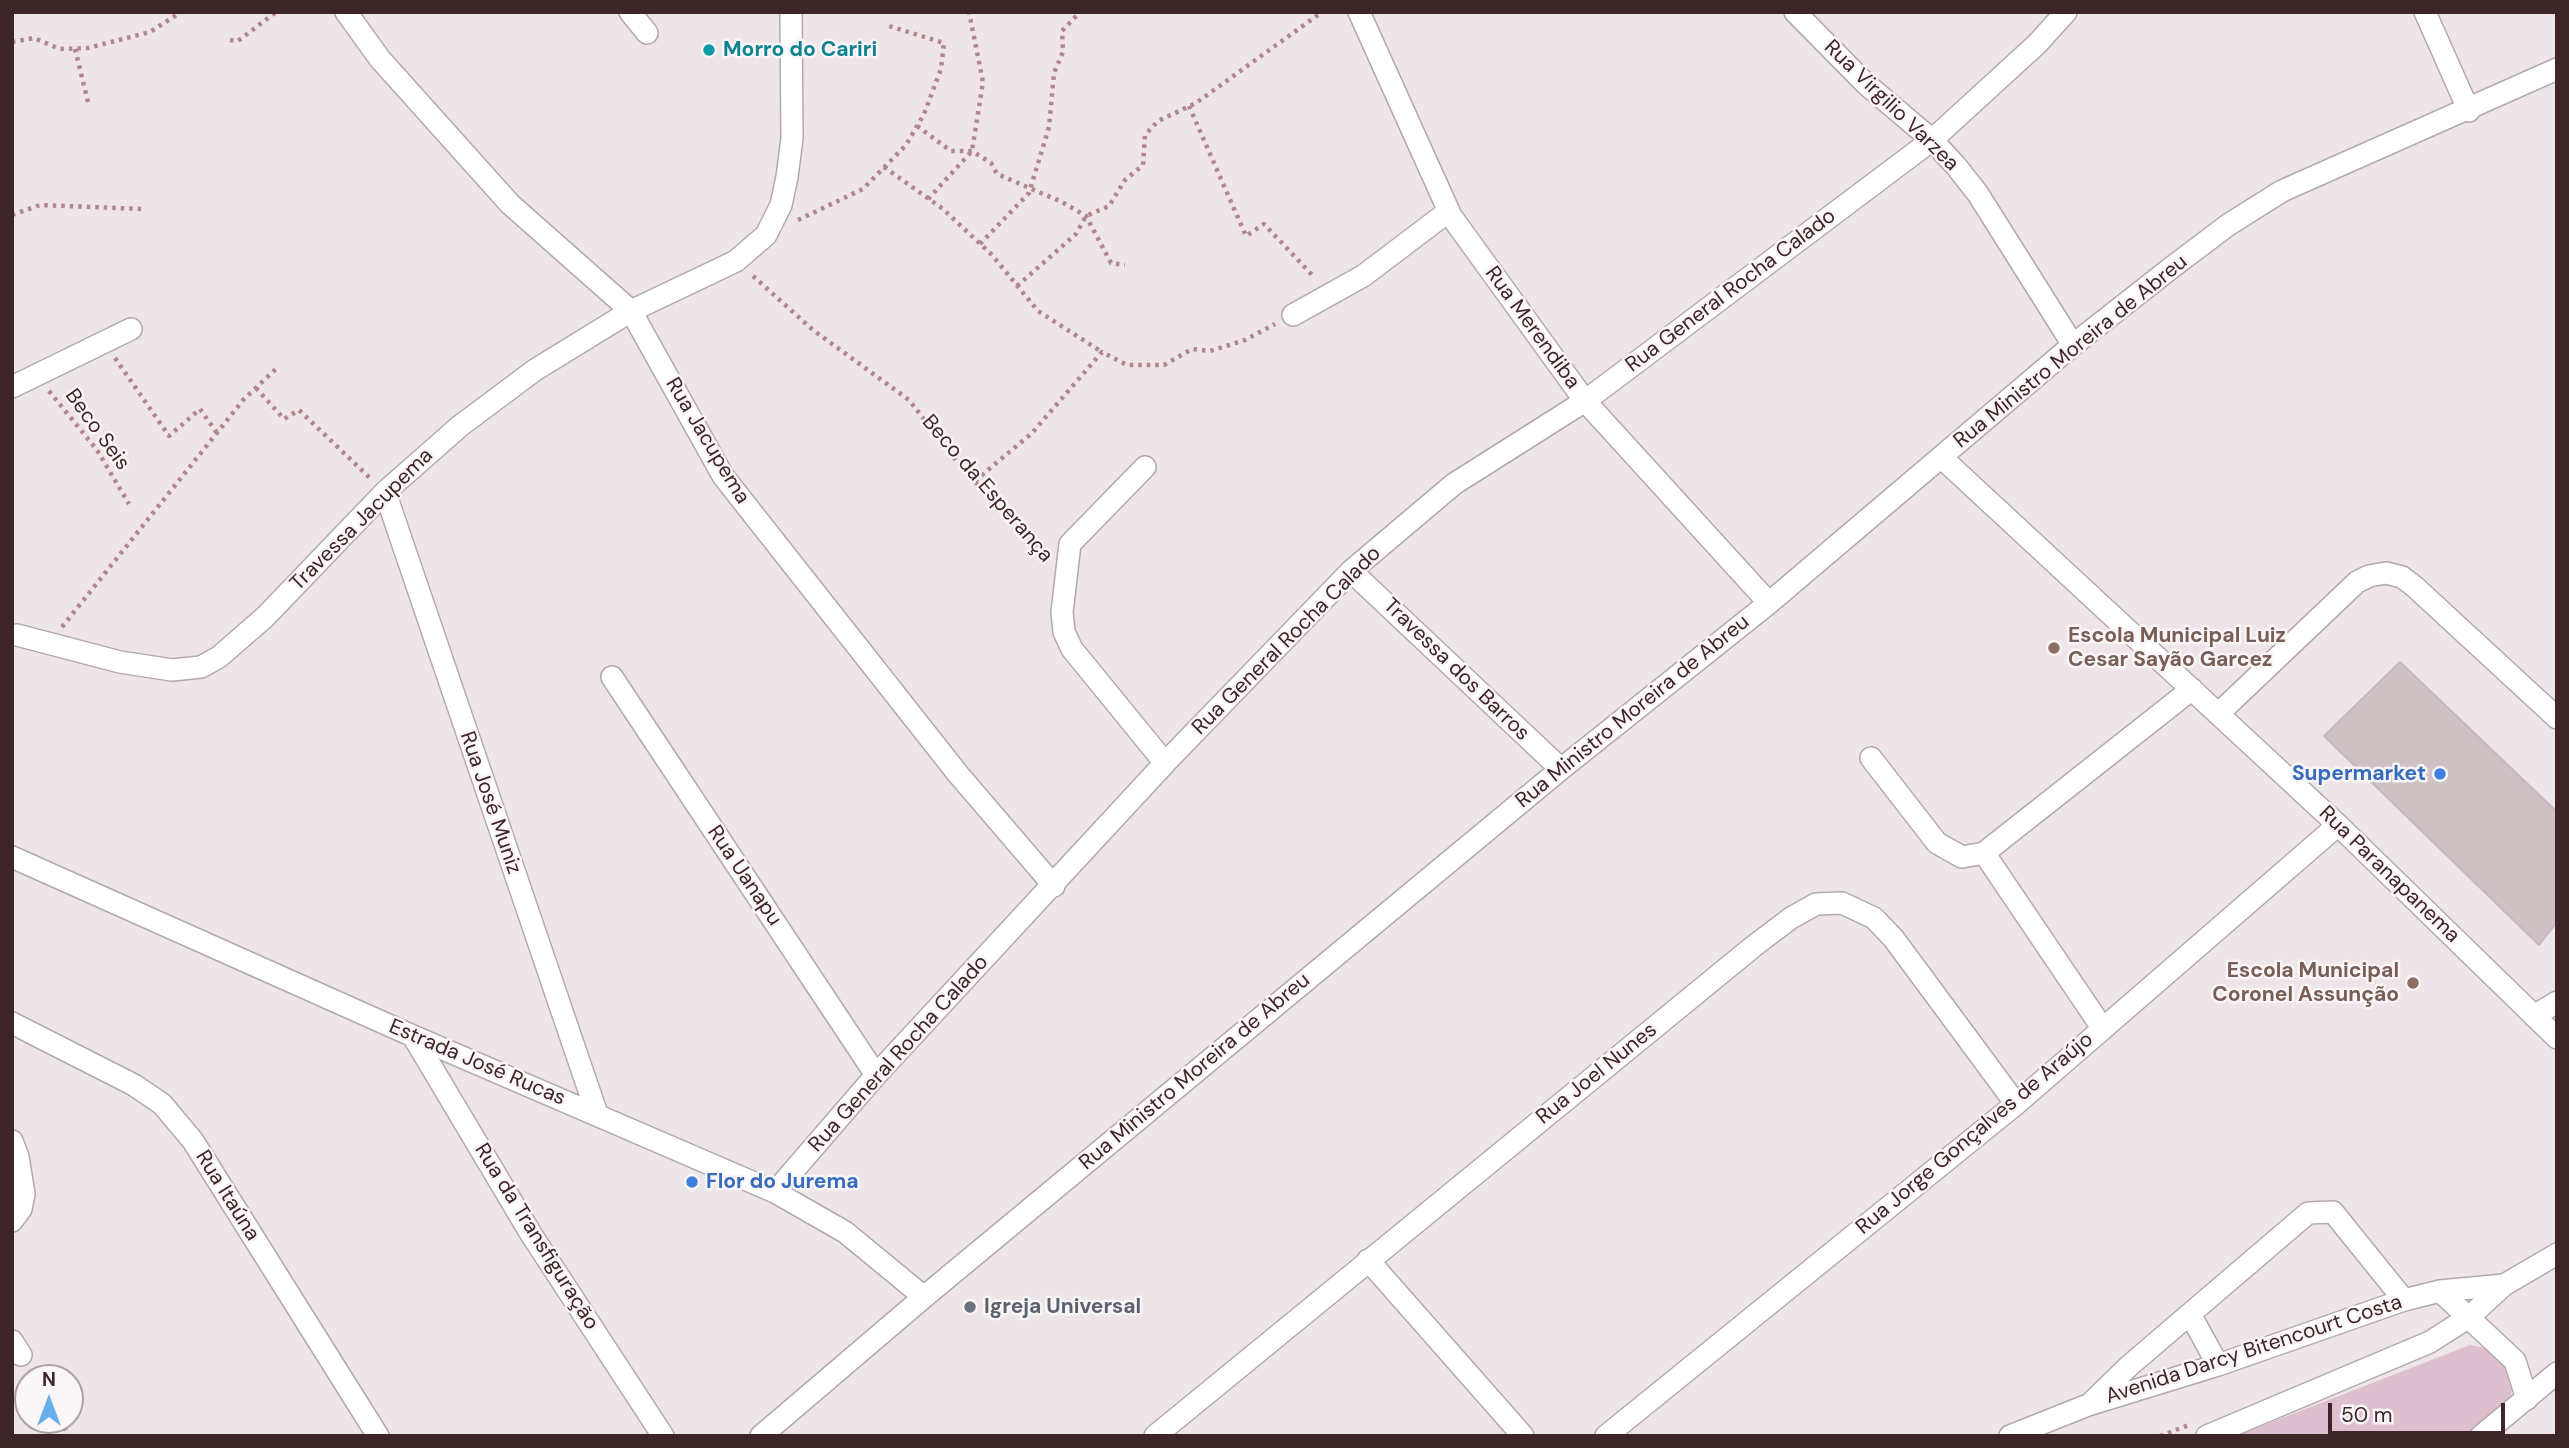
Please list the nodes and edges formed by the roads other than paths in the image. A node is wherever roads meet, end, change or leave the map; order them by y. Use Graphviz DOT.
graph roads {
  1 [pos="346,12"];
  2 [pos="630,12"];
  3 [pos="791,12"];
  4 [pos="1359,12"];
  5 [pos="1795,12"];
  6 [pos="2066,12"];
  7 [pos="2425,12"];
  8 [pos="647,33"];
  9 [pos="2557,69"];
  10 [pos="2469,111"];
  11 [pos="1932,140"];
  12 [pos="1449,211"];
  13 [pos="631,311"];
  14 [pos="1293,315"];
  15 [pos="131,329"];
  16 [pos="2074,345"];
  17 [pos="12,387"];
  18 [pos="1585,401"];
  19 [pos="1942,458"];
  20 [pos="1145,467"];
  21 [pos="385,492"];
  22 [pos="1351,570"];
  23 [pos="1769,603"];
  24 [pos="17,635"];
  25 [pos="612,677"];
  26 [pos="2192,689"];
  27 [pos="2218,714"];
  28 [pos="2557,718"];
  29 [pos="1871,758"];
  30 [pos="1166,763"];
  31 [pos="1561,769"];
  32 [pos="2338,825"];
  33 [pos="1984,853"];
  34 [pos="12,857"];
  35 [pos="1054,886"];
  36 [pos="2557,1002"];
  37 [pos="2534,1016"];
  38 [pos="12,1023"];
  39 [pos="2103,1028"];
  40 [pos="413,1036"];
  41 [pos="2557,1038"];
  42 [pos="876,1075"];
  43 [pos="2015,1104"];
  44 [pos="597,1114"];
  45 [pos="12,1141"];
  46 [pos="775,1192"];
  47 [pos="16,1215"];
  48 [pos="2557,1254"];
  49 [pos="1368,1260"];
  50 [pos="2504,1285"];
  51 [pos="2440,1291"];
  52 [pos="924,1297"];
  53 [pos="2404,1300"];
  54 [pos="2190,1314"];
  55 [pos="2469,1317"];
  56 [pos="2218,1365"];
  57 [pos="2557,1373"];
  58 [pos="2527,1399"];
  59 [pos="2088,1405"];
  60 [pos="378,1436"];
  61 [pos="663,1436"];
  62 [pos="761,1436"];
  63 [pos="1154,1436"];
  64 [pos="1523,1436"];
  65 [pos="1606,1436"];
  66 [pos="2010,1436"];
  67 [pos="2207,1436"];
  68 [pos="2481,1436"];
  1 -- 13 [label="street, Rua Jacupema"];
  2 -- 8 [label="street"];
  3 -- 13 [label="street, Travessa Jacupema"];
  4 -- 12 [label="street, Rua Merendiba"];
  5 -- 11 [label="street, Rua Virgilio Varzea"];
  6 -- 11 [label="street, Rua General Rocha Calado"];
  7 -- 10 [label="street"];
  9 -- 10 [label="street, Rua Ministro Moreira de Abreu"];
  10 -- 16 [label="street, Rua Ministro Moreira de Abreu"];
  11 -- 16 [label="street, Rua Virgilio Varzea"];
  11 -- 18 [label="street, Rua General Rocha Calado"];
  12 -- 14 [label="street"];
  12 -- 18 [label="street, Rua Merendiba"];
  13 -- 21 [label="street, Travessa Jacupema"];
  13 -- 35 [label="street, Rua Jacupema"];
  15 -- 17 [label="street"];
  16 -- 19 [label="street, Rua Ministro Moreira de Abreu"];
  18 -- 22 [label="street, Rua General Rocha Calado"];
  18 -- 23 [label="street, Rua Merendiba"];
  19 -- 23 [label="street, Rua Ministro Moreira de Abreu"];
  19 -- 26 [label="street, Rua Paranapanema"];
  20 -- 30 [label="street, Beco da Esperança"];
  21 -- 24 [label="street, Travessa Jacupema"];
  21 -- 44 [label="street, Rua José Muniz"];
  22 -- 30 [label="street, Rua General Rocha Calado"];
  22 -- 31 [label="street, Travessa dos Barros"];
  23 -- 31 [label="street, Rua Ministro Moreira de Abreu"];
  25 -- 42 [label="street, Rua Uanapu"];
  26 -- 27 [label="street, Rua Paranapanema"];
  26 -- 33 [label="street"];
  27 -- 28 [label="street"];
  27 -- 32 [label="street, Rua Paranapanema"];
  29 -- 33 [label="street"];
  30 -- 35 [label="street, Rua General Rocha Calado"];
  31 -- 52 [label="street, Rua Ministro Moreira de Abreu"];
  32 -- 37 [label="street, Rua Paranapanema"];
  32 -- 39 [label="street, Rua Jorge Gonçalves de Araújo"];
  33 -- 39 [label="street"];
  34 -- 40 [label="street, Estrada José Rucas"];
  35 -- 42 [label="street, Rua General Rocha Calado"];
  36 -- 37 [label="street"];
  37 -- 41 [label="street, Rua Paranapanema"];
  38 -- 60 [label="street, Rua Itaúna"];
  39 -- 43 [label="street, Rua Jorge Gonçalves de Araújo"];
  40 -- 44 [label="street, Estrada José Rucas"];
  40 -- 61 [label="street, Rua da Transfiguração"];
  42 -- 46 [label="street, Rua General Rocha Calado"];
  43 -- 49 [label="street, Rua Joel Nunes"];
  43 -- 65 [label="street, Rua Jorge Gonçalves de Araújo"];
  44 -- 46 [label="street, Estrada José Rucas"];
  45 -- 47 [label="street"];
  46 -- 52 [label="street, Estrada José Rucas"];
  48 -- 50 [label="street, Avenida Darcy Bitencourt Costa"];
  49 -- 63 [label="street, Rua Joel Nunes"];
  49 -- 64 [label="street"];
  50 -- 51 [label="street, Avenida Darcy Bitencourt Costa"];
  50 -- 55 [label="street, Avenida Darcy Bitencourt Costa"];
  51 -- 53 [label="street, Avenida Darcy Bitencourt Costa"];
  51 -- 55 [label="street"];
  52 -- 62 [label="street, Rua Ministro Moreira de Abreu"];
  53 -- 54 [label="street"];
  53 -- 56 [label="street, Avenida Darcy Bitencourt Costa"];
  54 -- 56 [label="street"];
  54 -- 59 [label="street"];
  55 -- 58 [label="street"];
  55 -- 67 [label="street, Avenida Darcy Bitencourt Costa"];
  56 -- 59 [label="street, Avenida Darcy Bitencourt Costa"];
  57 -- 58 [label="street"];
  58 -- 68 [label="street"];
  59 -- 66 [label="street, Avenida Darcy Bitencourt Costa"];
}
